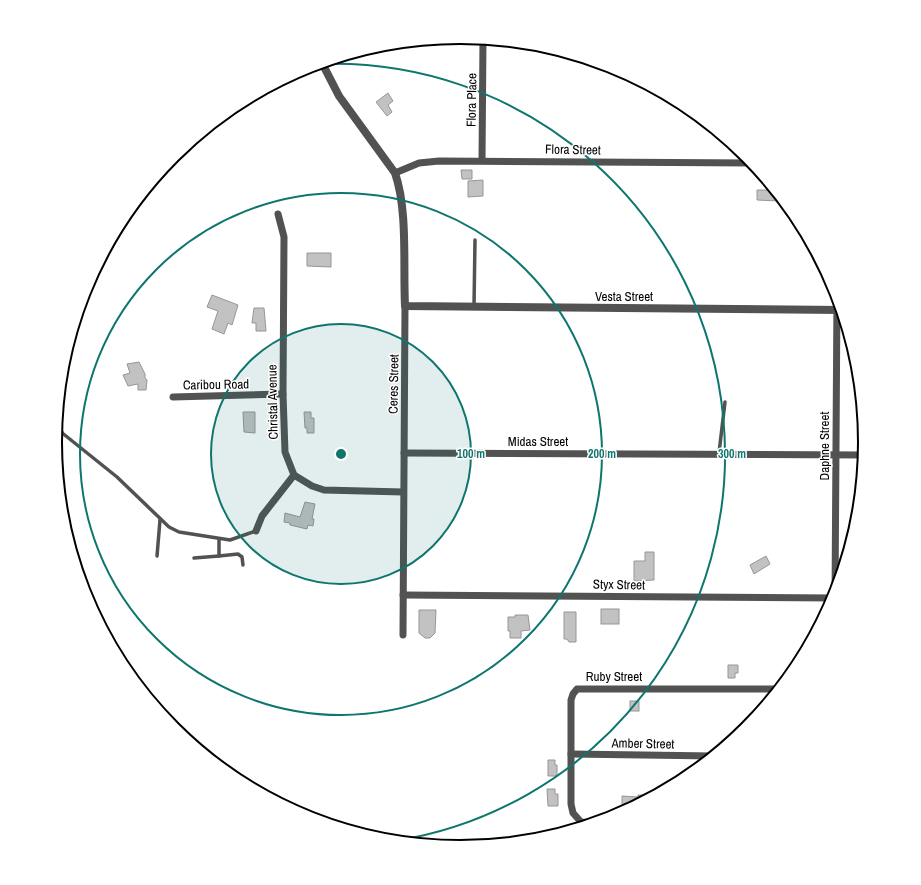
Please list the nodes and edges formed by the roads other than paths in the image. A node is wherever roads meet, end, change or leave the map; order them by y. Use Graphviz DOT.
graph roads {
  1 [pos="483,45"];
  2 [pos="324,68"];
  3 [pos="482,160"];
  4 [pos="744,163"];
  5 [pos="395,173"];
  6 [pos="278,214"];
  7 [pos="475,240"];
  8 [pos="405,306"];
  9 [pos="474,307"];
  10 [pos="836,310"];
  11 [pos="839,317"];
  12 [pos="283,394"];
  13 [pos="173,397"];
  14 [pos="725,402"];
  15 [pos="62,432"];
  16 [pos="404,453"];
  17 [pos="719,453"];
  18 [pos="836,454"];
  19 [pos="859,455"];
  20 [pos="294,475"];
  21 [pos="403,492"];
  22 [pos="160,520"];
  23 [pos="256,531"];
  24 [pos="219,539"];
  25 [pos="157,556"];
  26 [pos="219,556"];
  27 [pos="194,558"];
  28 [pos="243,565"];
  29 [pos="835,579"];
  30 [pos="403,595"];
  31 [pos="828,598"];
  32 [pos="403,635"];
  33 [pos="774,689"];
  34 [pos="571,754"];
  35 [pos="707,756"];
  36 [pos="582,822"];
  1 -- 3 [label="street, Flora Place"];
  2 -- 5 [label="street"];
  3 -- 4 [label="street, Flora Street"];
  3 -- 5 [label="street, Flora Street"];
  5 -- 8 [label="street, Ceres Street"];
  6 -- 12 [label="street, Christal Avenue"];
  7 -- 9 [label="lane"];
  8 -- 9 [label="street, Vesta Street"];
  8 -- 16 [label="street, Ceres Street"];
  9 -- 10 [label="street, Vesta Street"];
  11 -- 18 [label="street, Daphne Street"];
  12 -- 13 [label="street, Caribou Road"];
  12 -- 20 [label="street, Christal Avenue"];
  14 -- 17 [label="lane"];
  15 -- 22 [label="lane"];
  16 -- 17 [label="street, Midas Street"];
  16 -- 21 [label="street, Ceres Street"];
  17 -- 18 [label="street, Midas Street"];
  18 -- 19 [label="street, Midas Street"];
  18 -- 29 [label="street, Daphne Street"];
  20 -- 21 [label="street"];
  20 -- 23 [label="street"];
  21 -- 30 [label="street, Ceres Street"];
  22 -- 24 [label="lane"];
  22 -- 25 [label="lane"];
  23 -- 24 [label="lane"];
  24 -- 26 [label="lane"];
  26 -- 27 [label="lane"];
  26 -- 28 [label="lane"];
  30 -- 31 [label="street, Styx Street"];
  30 -- 32 [label="street, Ceres Street"];
  33 -- 34 [label="street, Ruby Street"];
  34 -- 35 [label="street, Amber Street"];
  34 -- 36 [label="street, Ruby Street"];
}
